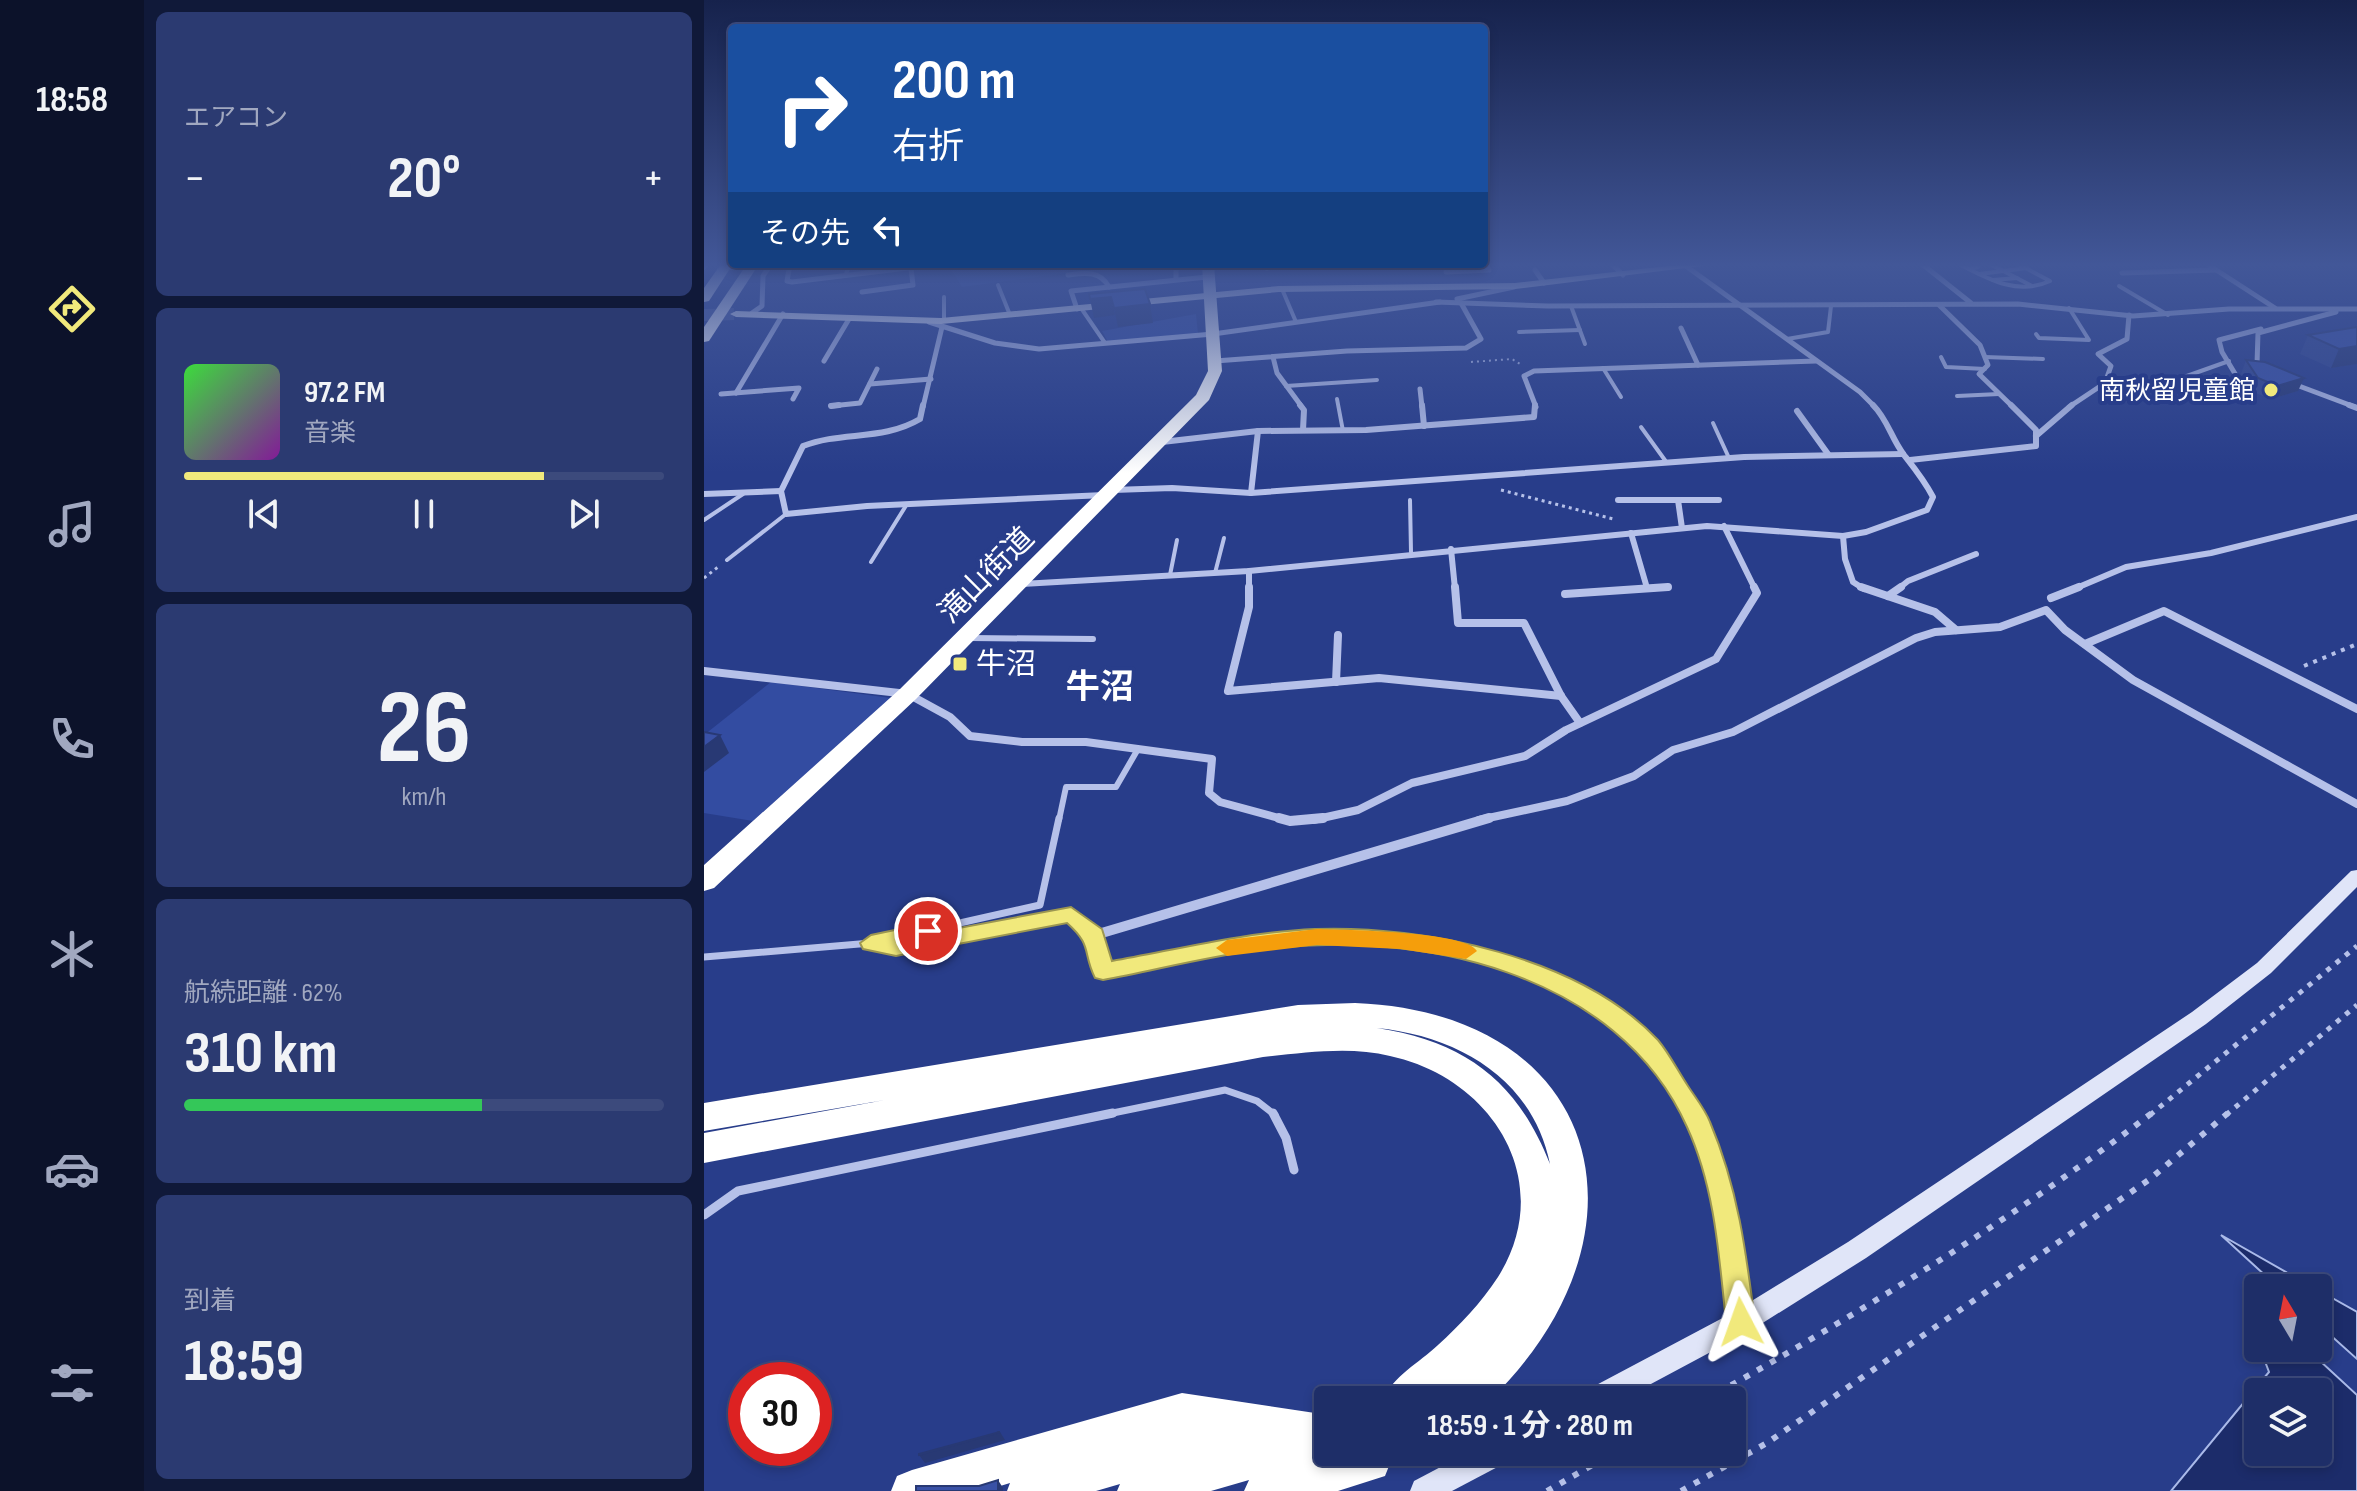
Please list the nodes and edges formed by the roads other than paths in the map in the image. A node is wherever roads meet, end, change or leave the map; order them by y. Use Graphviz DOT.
graph roads {
  1 [pos="771,334"];
  2 [pos="840,334"];
  3 [pos="941,334"];
  4 [pos="974,334"];
  5 [pos="1098,334"];
  6 [pos="1213,334"];
  7 [pos="1478,334"];
  8 [pos="1581,334"];
  9 [pos="1684,334"];
  10 [pos="1780,334"];
  11 [pos="1819,334"];
  12 [pos="1969,334"];
  13 [pos="2036,334"];
  14 [pos="2085,334"];
  15 [pos="2127,334"];
  16 [pos="2244,334"];
  17 [pos="2259,334"];
  18 [pos="1787,339"];
  19 [pos="1105,343"];
  20 [pos="1585,344"];
  21 [pos="1273,357"];
  22 [pos="1941,357"];
  23 [pos="1985,357"];
  24 [pos="2043,359"];
  25 [pos="824,361"];
  26 [pos="1215,361"];
  27 [pos="1817,361"];
  28 [pos="2229,361"];
  29 [pos="1698,365"];
  30 [pos="1603,368"];
  31 [pos="877,369"];
  32 [pos="1985,369"];
  33 [pos="2271,375"];
  34 [pos="2184,377"];
  35 [pos="931,379"];
  36 [pos="1377,380"];
  37 [pos="2286,381"];
  38 [pos="870,384"];
  39 [pos="1286,386"];
  40 [pos="1420,389"];
  41 [pos="2246,392"];
  42 [pos="736,393"];
  43 [pos="721,394"];
  44 [pos="1999,394"];
  45 [pos="1957,396"];
  46 [pos="1621,397"];
  47 [pos="793,399"];
  48 [pos="1337,399"];
  49 [pos="831,406"];
  50 [pos="2357,408"];
  51 [pos="1797,411"];
  52 [pos="1713,423"];
  53 [pos="1424,426"];
  54 [pos="1641,427"];
  55 [pos="1303,430"];
  56 [pos="1258,431"];
  57 [pos="1343,431"];
  58 [pos="2036,436"];
  59 [pos="1162,442"];
  60 [pos="1828,454"];
  61 [pos="1903,454"];
  62 [pos="1729,458"];
  63 [pos="1910,460"];
  64 [pos="1667,463"];
  65 [pos="781,491"];
  66 [pos="1111,493"];
  67 [pos="1251,493"];
  68 [pos="704,494"];
  69 [pos="743,494"];
  70 [pos="1410,500"];
  71 [pos="1618,500"];
  72 [pos="1678,500"];
  73 [pos="1719,500"];
  74 [pos="907,504"];
  75 [pos="786,514"];
  76 [pos="2357,517"];
  77 [pos="704,520"];
  78 [pos="1724,526"];
  79 [pos="1682,528"];
  80 [pos="1631,533"];
  81 [pos="1843,536"];
  82 [pos="1224,538"];
  83 [pos="1177,540"];
  84 [pos="1451,549"];
  85 [pos="1411,552"];
  86 [pos="1976,554"];
  87 [pos="727,560"];
  88 [pos="871,562"];
  89 [pos="1249,571"];
  90 [pos="1215,573"];
  91 [pos="1170,575"];
  92 [pos="1021,584"];
  93 [pos="1668,587"];
  94 [pos="1647,588"];
  95 [pos="1565,594"];
  96 [pos="1888,596"];
  97 [pos="2051,598"];
  98 [pos="1956,630"];
  99 [pos="1338,635"];
  100 [pos="966,637"];
  101 [pos="1093,639"];
  102 [pos="2085,644"];
  103 [pos="704,671"];
  104 [pos="1336,682"];
  105 [pos="908,694"];
  106 [pos="1561,696"];
  107 [pos="2357,709"];
  108 [pos="1580,723"];
  109 [pos="1138,749"];
  110 [pos="2357,804"];
  111 [pos="2357,876"];
  112 [pos="704,881"];
  113 [pos="1095,935"];
  114 [pos="871,943"];
  115 [pos="704,957"];
  116 [pos="704,1117"];
  117 [pos="704,1148"];
  118 [pos="1294,1170"];
  119 [pos="704,1215"];
  120 [pos="1538,1275"];
  121 [pos="1741,1322"];
  122 [pos="1420,1386"];
  123 [pos="1475,1386"];
  124 [pos="1620,1386"];
  125 [pos="1314,1433"];
  126 [pos="1314,1435"];
  127 [pos="1314,1437"];
  128 [pos="1347,1466"];
  129 [pos="1362,1466"];
  130 [pos="1366,1466"];
  131 [pos="1471,1466"];
  132 [pos="912,1491"];
  133 [pos="1028,1491"];
  134 [pos="1138,1491"];
  135 [pos="1265,1491"];
  136 [pos="1320,1491"];
  137 [pos="1337,1491"];
  138 [pos="1424,1491"];
  1 -- 42 [label="street"];
  2 -- 25 [label="street"];
  3 -- 35 [label="street"];
  4 -- 19 [label="street"];
  5 -- 19 [label="lane"];
  6 -- 19 [label="street"];
  6 -- 26 [label="highway, 滝山街道"];
  7 -- 21 [label="street"];
  8 -- 20 [label="lane"];
  9 -- 29 [label="street"];
  10 -- 18 [label="street"];
  11 -- 18 [label="lane"];
  12 -- 23 [label="street"];
  13 -- 14 [label="lane"];
  15 -- 58 [label="street"];
  16 -- 28 [label="street"];
  17 -- 33 [label="street"];
  18 -- 27 [label="street"];
  21 -- 26 [label="street"];
  21 -- 39 [label="street"];
  22 -- 32 [label="lane"];
  23 -- 24 [label="lane"];
  23 -- 32 [label="street"];
  26 -- 59 [label="highway, 滝山街道"];
  27 -- 29 [label="street"];
  27 -- 61 [label="street"];
  28 -- 34 [label="lane"];
  28 -- 41 [label="street"];
  29 -- 30 [label="street"];
  30 -- 46 [label="lane"];
  30 -- 53 [label="street"];
  31 -- 38 [label="street"];
  32 -- 44 [label="street"];
  35 -- 38 [label="street"];
  35 -- 65 [label="street"];
  36 -- 39 [label="lane"];
  37 -- 50 [label="street"];
  38 -- 49 [label="street"];
  39 -- 55 [label="street"];
  40 -- 53 [label="street"];
  42 -- 43 [label="street"];
  42 -- 47 [label="street"];
  44 -- 45 [label="lane"];
  44 -- 58 [label="street"];
  48 -- 57 [label="lane"];
  51 -- 60 [label="street"];
  52 -- 62 [label="lane"];
  53 -- 57 [label="street"];
  54 -- 64 [label="lane"];
  55 -- 56 [label="street"];
  55 -- 57 [label="street"];
  56 -- 59 [label="street"];
  56 -- 67 [label="street"];
  58 -- 63 [label="street"];
  59 -- 66 [label="highway, 滝山街道"];
  60 -- 61 [label="street"];
  60 -- 62 [label="street"];
  61 -- 63 [label="street"];
  62 -- 64 [label="street"];
  63 -- 81 [label="street"];
  64 -- 67 [label="street"];
  65 -- 69 [label="street"];
  65 -- 75 [label="street"];
  66 -- 67 [label="street"];
  66 -- 74 [label="street"];
  66 -- 92 [label="highway, 滝山街道"];
  68 -- 69 [label="street"];
  69 -- 77 [label="lane"];
  70 -- 85 [label="lane"];
  71 -- 72 [label="street"];
  72 -- 73 [label="street"];
  72 -- 79 [label="street"];
  74 -- 75 [label="street"];
  74 -- 88 [label="lane"];
  75 -- 87 [label="lane"];
  76 -- 97 [label="street"];
  78 -- 79 [label="street"];
  78 -- 81 [label="street"];
  78 -- 108 [label="street"];
  79 -- 80 [label="street"];
  80 -- 84 [label="street"];
  80 -- 94 [label="street"];
  81 -- 96 [label="street"];
  82 -- 90 [label="lane"];
  83 -- 91 [label="lane"];
  84 -- 85 [label="street"];
  84 -- 106 [label="street"];
  85 -- 89 [label="street"];
  86 -- 96 [label="street"];
  89 -- 90 [label="street"];
  89 -- 104 [label="street"];
  90 -- 91 [label="street"];
  91 -- 92 [label="street"];
  92 -- 100 [label="highway, 滝山街道"];
  93 -- 94 [label="street"];
  94 -- 95 [label="street"];
  96 -- 98 [label="street"];
  98 -- 102 [label="street"];
  98 -- 113 [label="street"];
  99 -- 104 [label="street"];
  100 -- 101 [label="lane"];
  100 -- 105 [label="highway, 滝山街道"];
  102 -- 107 [label="street"];
  102 -- 110 [label="street"];
  103 -- 105 [label="street"];
  104 -- 106 [label="street"];
  105 -- 109 [label="street"];
  105 -- 112 [label="highway, 滝山街道"];
  106 -- 108 [label="street"];
  108 -- 109 [label="street"];
  109 -- 114 [label="lane"];
  111 -- 121 [label="street"];
  113 -- 114 [label="lane"];
  113 -- 121 [label="street"];
  114 -- 115 [label="lane"];
  116 -- 120 [label="highway"];
  117 -- 120 [label="highway"];
  118 -- 119 [label="lane"];
  120 -- 122 [label="highway"];
  120 -- 123 [label="highway"];
  121 -- 124 [label="street"];
  125 -- 132 [label="highway"];
  126 -- 133 [label="highway"];
  127 -- 134 [label="highway"];
  128 -- 135 [label="highway"];
  129 -- 136 [label="highway"];
  130 -- 137 [label="highway"];
  131 -- 138 [label="street"];
}
